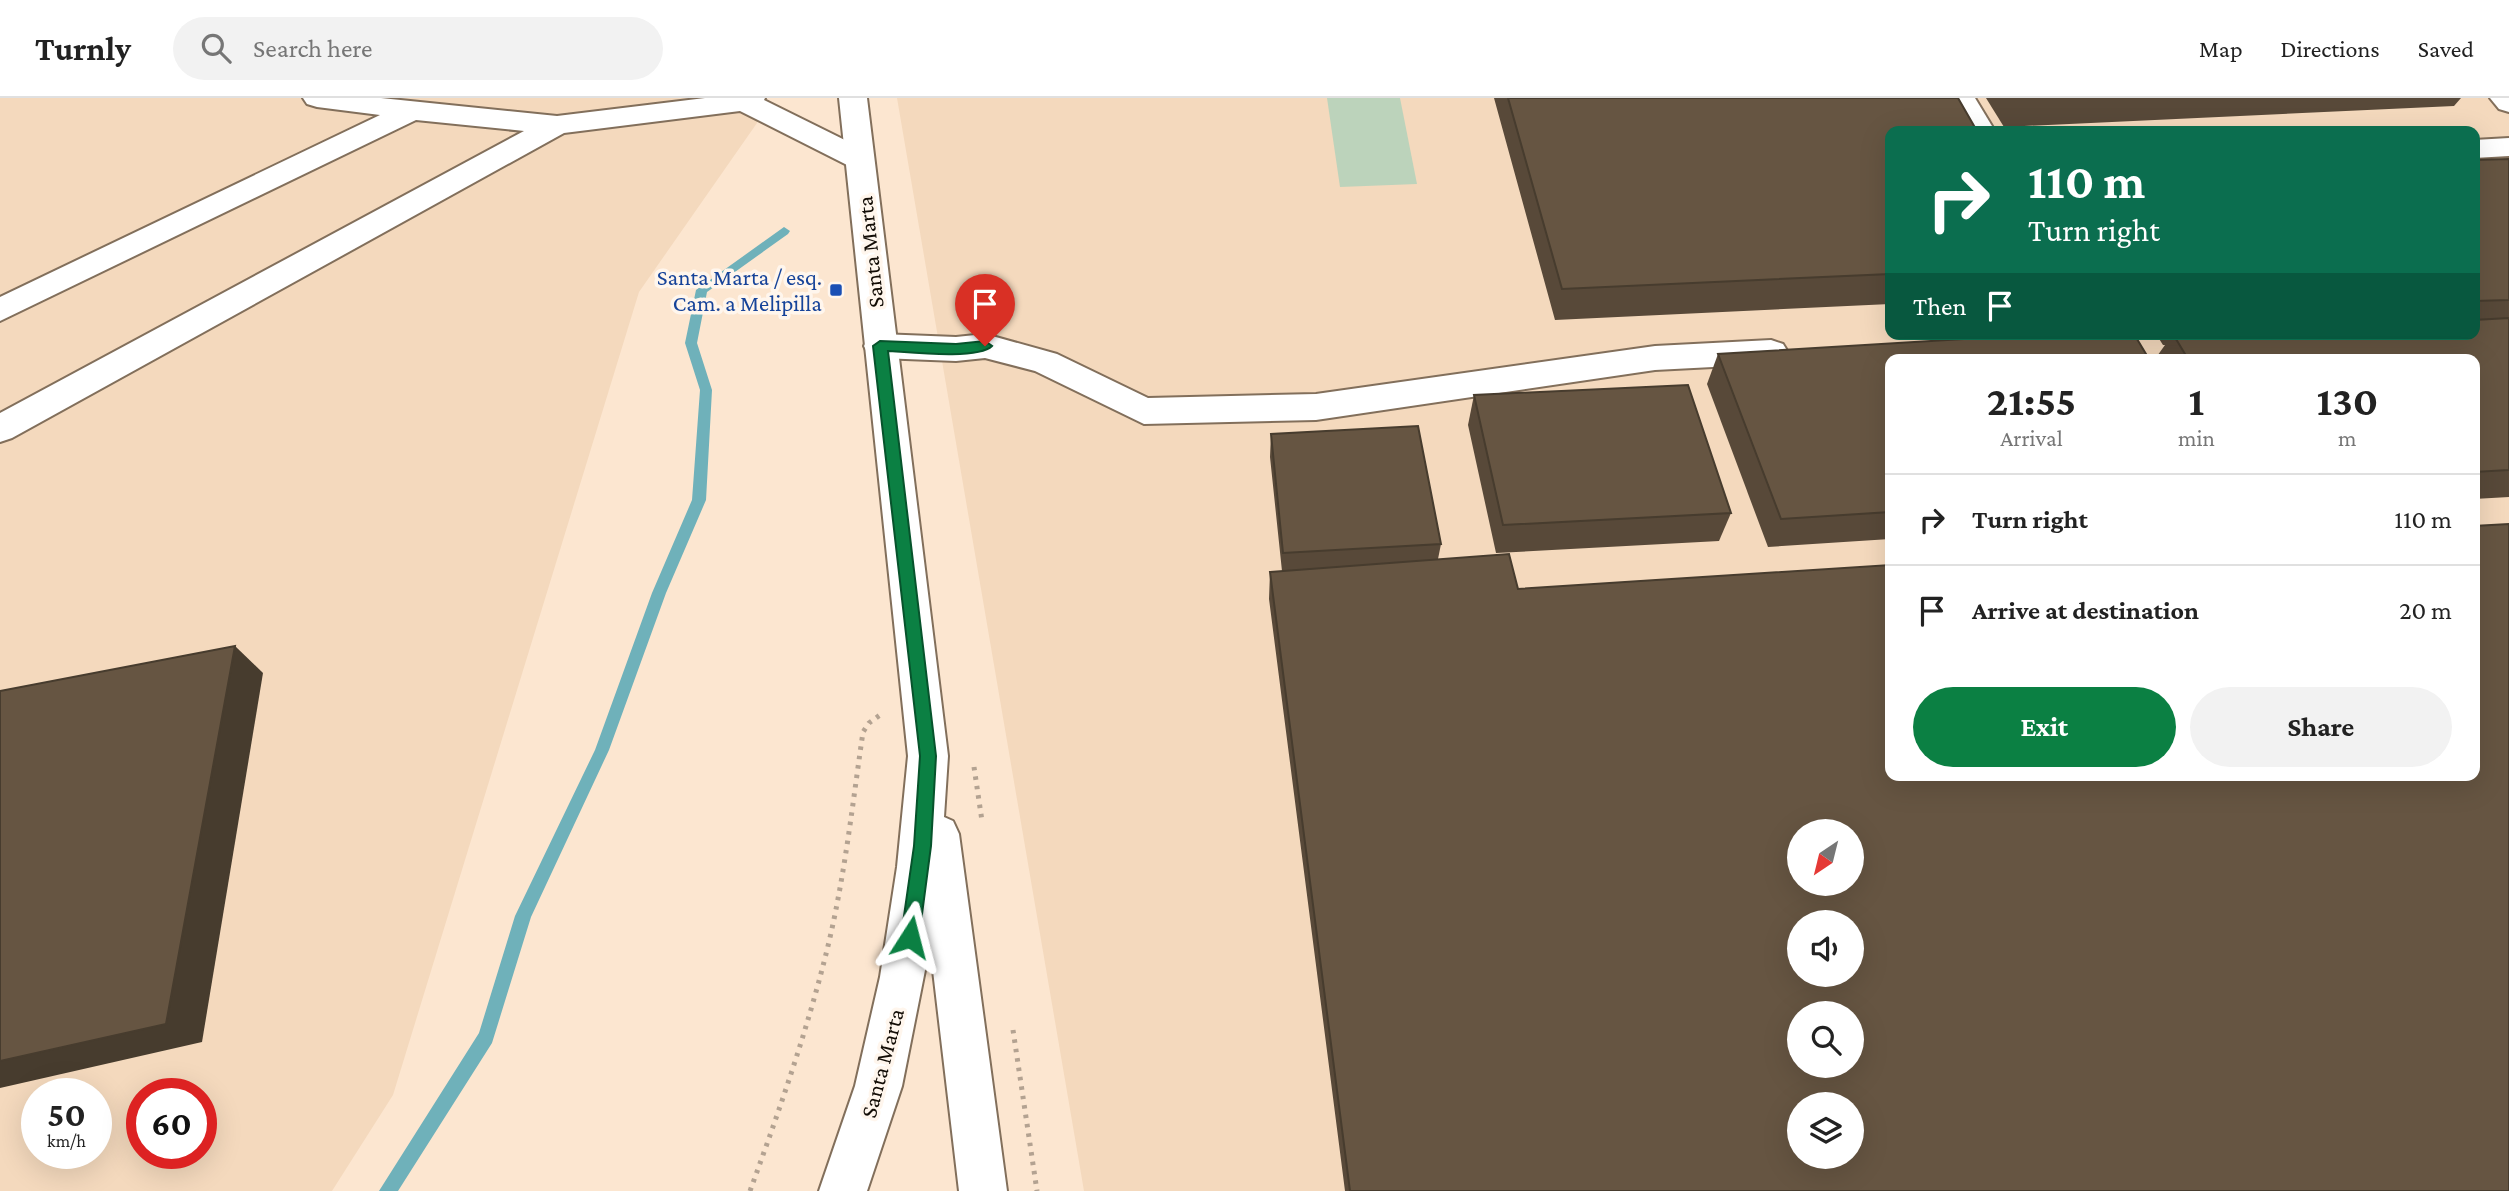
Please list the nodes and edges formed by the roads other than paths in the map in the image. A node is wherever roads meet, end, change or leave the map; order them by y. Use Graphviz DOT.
graph roads {
  1 [pos="317,98"];
  2 [pos="853,98"];
  3 [pos="1961,98"];
  4 [pos="2504,98"];
  5 [pos="747,100"];
  6 [pos="2509,103"];
  7 [pos="412,111"];
  8 [pos="557,125"];
  9 [pos="1978,126"];
  10 [pos="2509,148"];
  11 [pos="2480,149"];
  12 [pos="859,159"];
  13 [pos="0,310"];
  14 [pos="880,346"];
  15 [pos="1808,349"];
  16 [pos="0,429"];
  17 [pos="928,756"];
  18 [pos="843,1191"];
  19 [pos="983,1191"];
  1 -- 7 [label="main road"];
  2 -- 12 [label="main road, Santa Marta"];
  3 -- 9 [label="main road"];
  4 -- 6 [label="main road"];
  5 -- 8 [label="main road"];
  5 -- 12 [label="main road"];
  7 -- 8 [label="main road"];
  7 -- 13 [label="main road"];
  8 -- 16 [label="main road"];
  10 -- 11 [label="main road"];
  12 -- 14 [label="main road, Santa Marta"];
  14 -- 15 [label="main road"];
  14 -- 17 [label="main road, Santa Marta"];
  17 -- 18 [label="main road, Santa Marta"];
  17 -- 19 [label="main road"];
}
